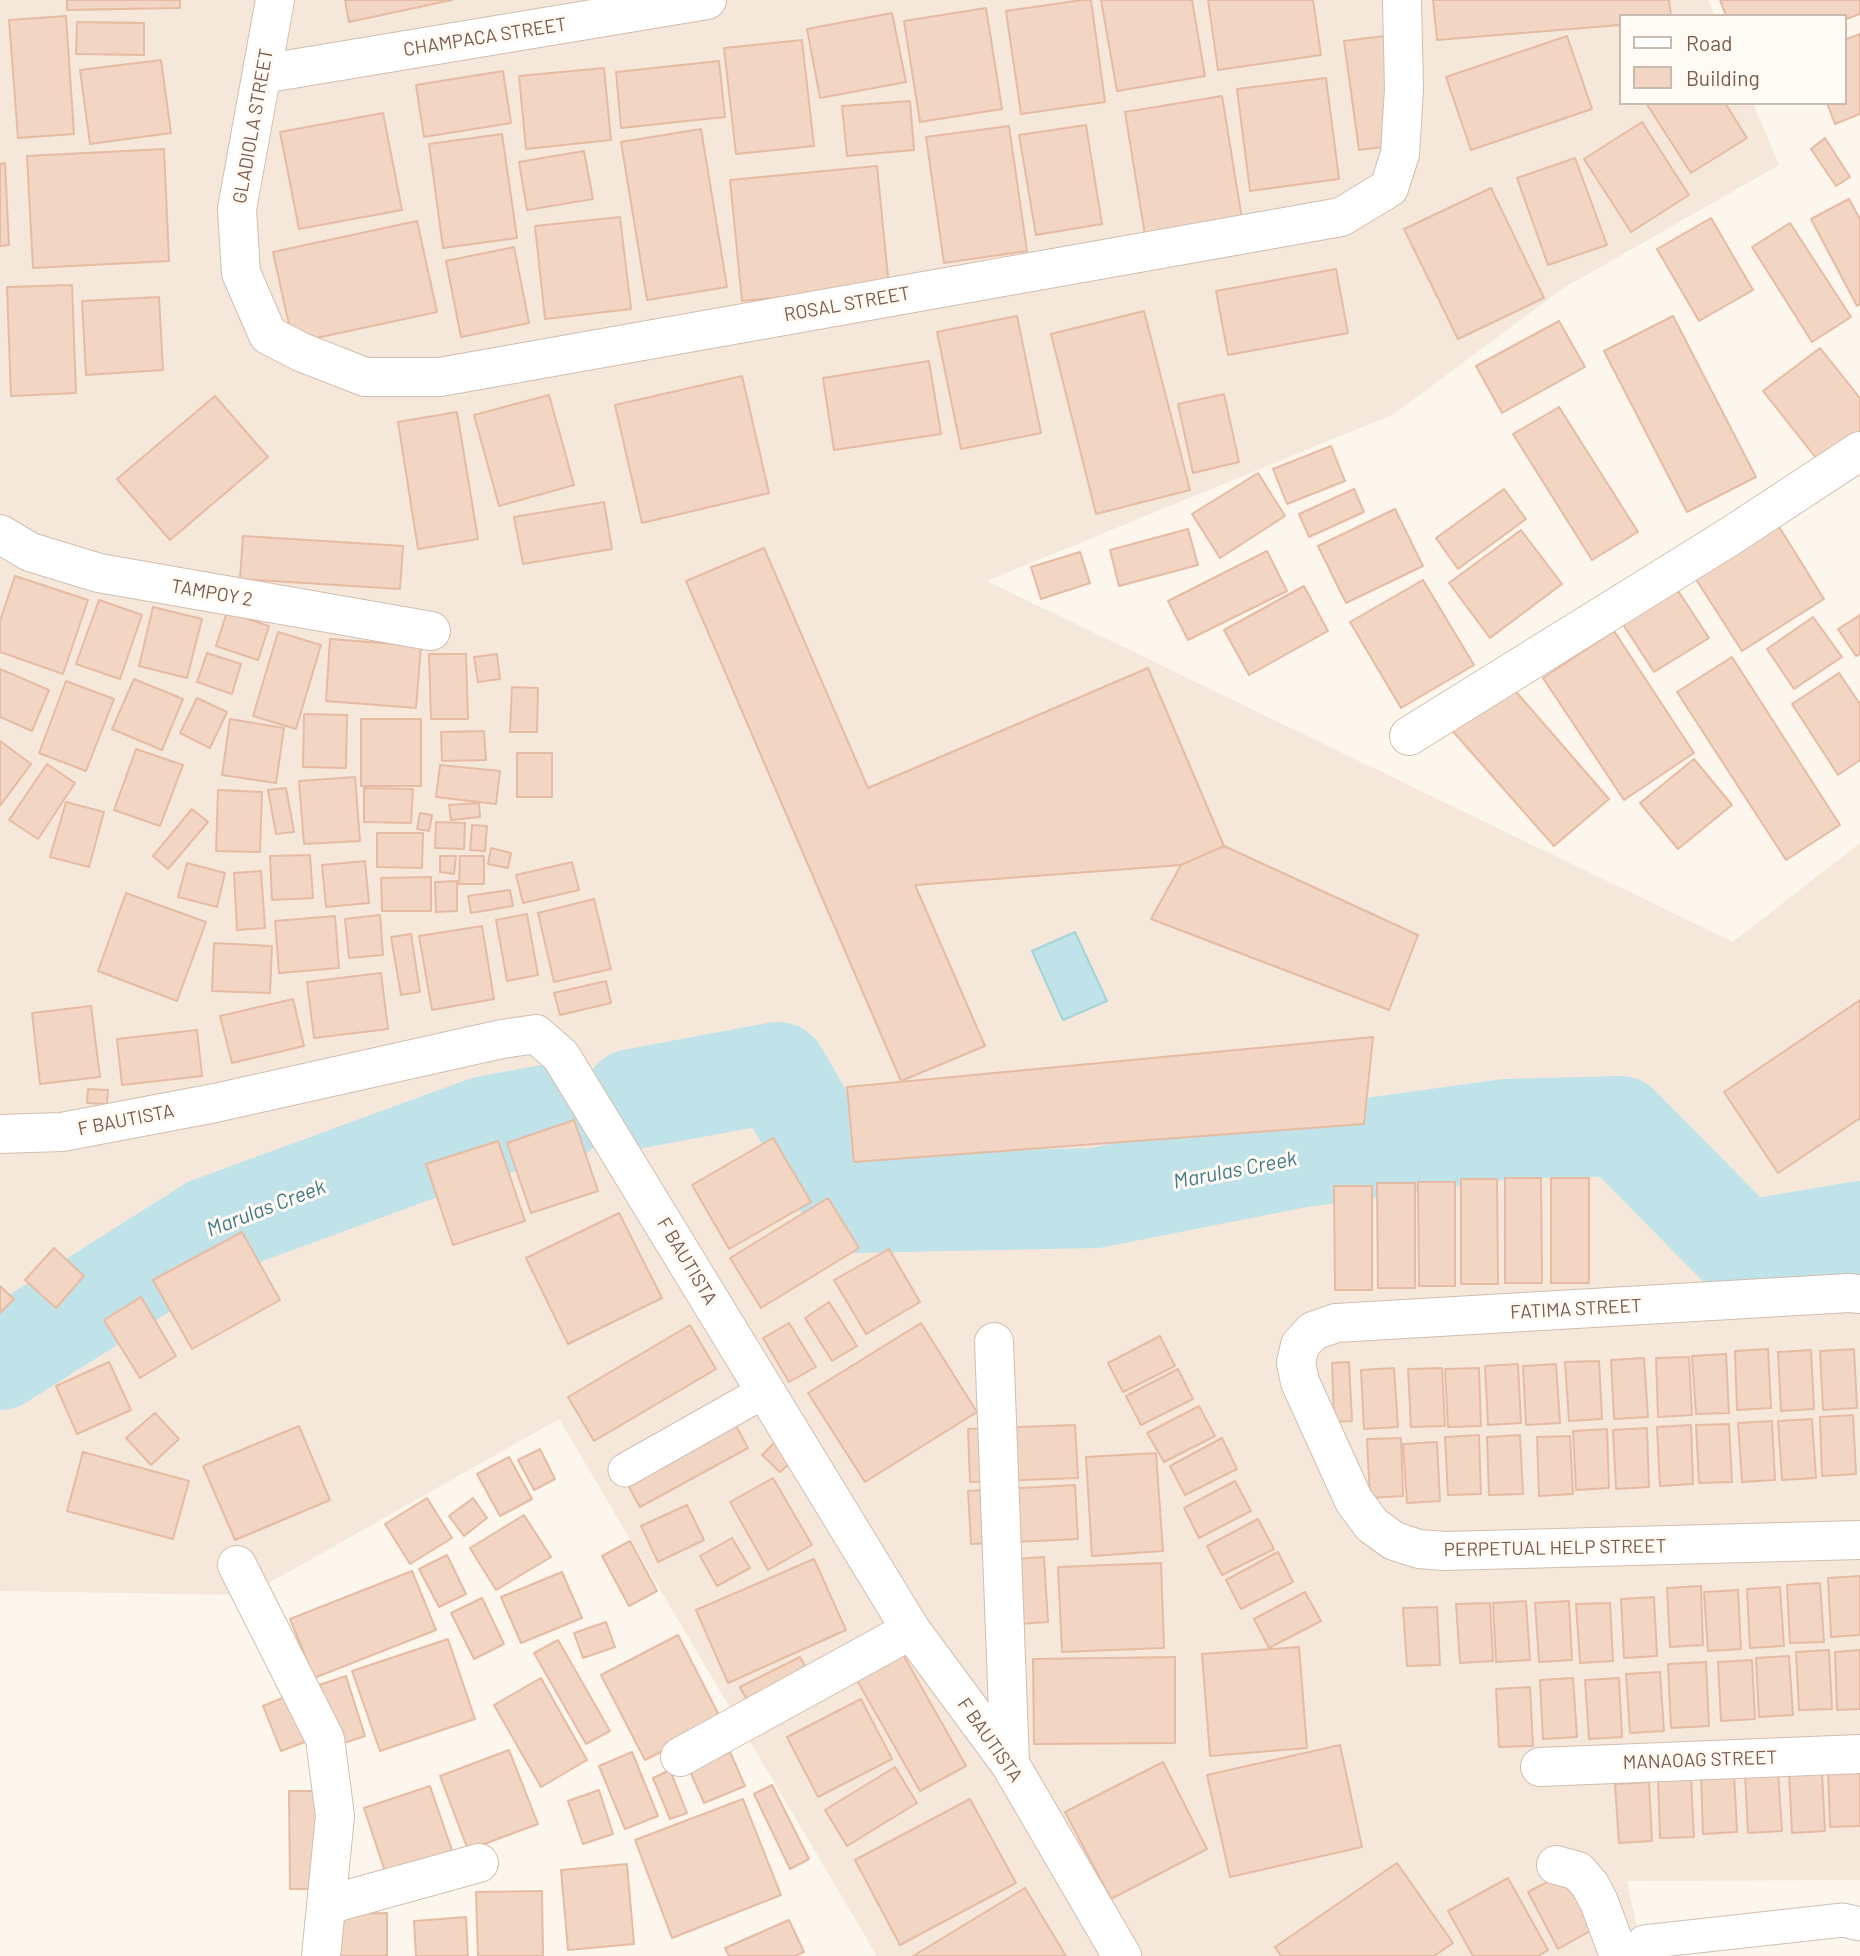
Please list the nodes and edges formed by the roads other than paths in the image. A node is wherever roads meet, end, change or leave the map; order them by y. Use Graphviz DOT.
graph roads {
  1 [pos="275,0"];
  2 [pos="707,0"];
  3 [pos="1402,0"];
  4 [pos="262,74"];
  5 [pos="301,352"];
  6 [pos="1860,451"];
  7 [pos="0,534"];
  8 [pos="431,631"];
  9 [pos="1409,736"];
  10 [pos="0,1134"];
  11 [pos="1860,1294"];
  12 [pos="994,1342"];
  13 [pos="1300,1345"];
  14 [pos="765,1391"];
  15 [pos="625,1470"];
  16 [pos="1860,1540"];
  17 [pos="237,1565"];
  18 [pos="911,1630"];
  19 [pos="1860,1754"];
  20 [pos="680,1757"];
  21 [pos="1010,1764"];
  22 [pos="1540,1768"];
  23 [pos="479,1863"];
  24 [pos="1556,1865"];
  25 [pos="327,1905"];
  26 [pos="1860,1924"];
  27 [pos="1632,1949"];
  28 [pos="321,1956"];
  29 [pos="1122,1956"];
  1 -- 4 [label="street, GLADIOLA STREET"];
  2 -- 4 [label="street, CHAMPACA STREET"];
  3 -- 5 [label="street, ROSAL STREET"];
  4 -- 5 [label="street, GLADIOLA STREET"];
  6 -- 9 [label="street"];
  7 -- 8 [label="street, TAMPOY 2"];
  10 -- 14 [label="street, F BAUTISTA"];
  11 -- 13 [label="street, FATIMA STREET"];
  12 -- 21 [label="street"];
  13 -- 16 [label="street, PERPETUAL HELP STREET"];
  14 -- 15 [label="lane"];
  14 -- 18 [label="street, F BAUTISTA"];
  17 -- 25 [label="street"];
  18 -- 20 [label="street"];
  18 -- 21 [label="street, F BAUTISTA"];
  19 -- 22 [label="street, MANAOAG STREET"];
  21 -- 29 [label="street, F BAUTISTA"];
  23 -- 25 [label="street"];
  24 -- 27 [label="street"];
  25 -- 28 [label="street"];
  26 -- 27 [label="lane"];
}
